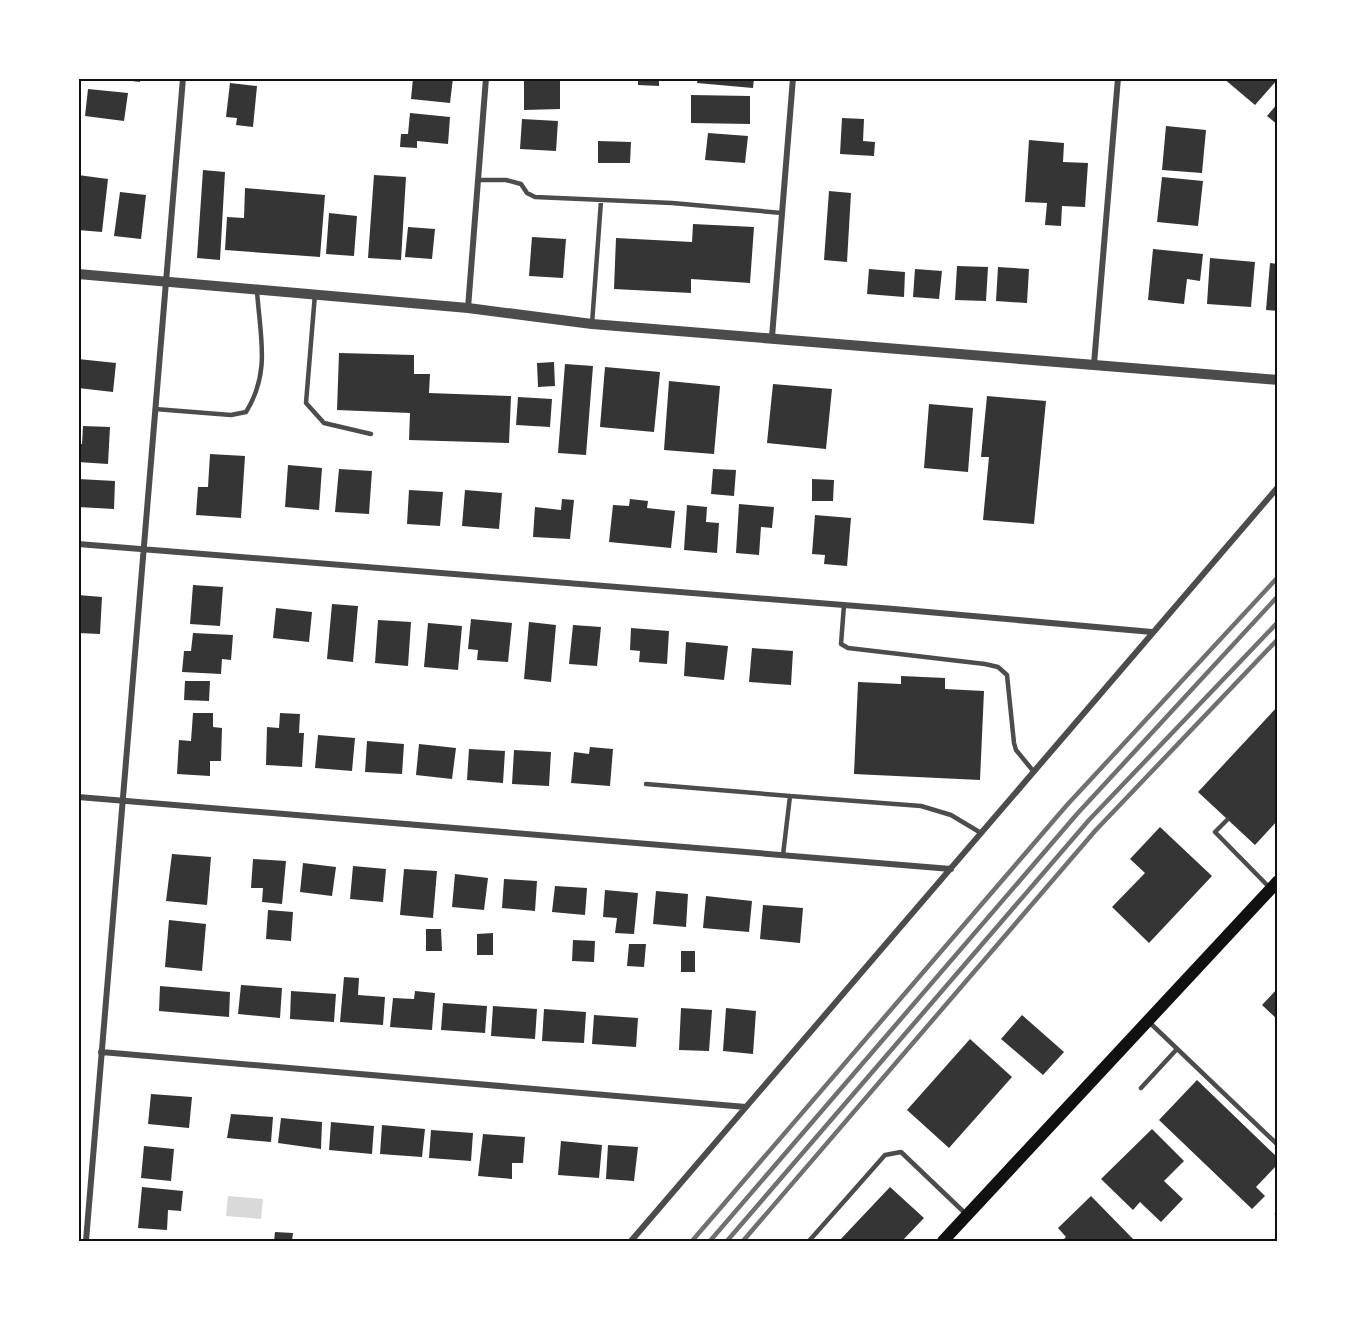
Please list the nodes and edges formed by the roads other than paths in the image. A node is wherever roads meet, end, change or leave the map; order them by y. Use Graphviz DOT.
graph roads {
  1 [pos="183,78"];
  2 [pos="486,78"];
  3 [pos="793,78"];
  4 [pos="1118,78"];
  5 [pos="478,180"];
  6 [pos="601,201"];
  7 [pos="782,213"];
  8 [pos="78,274"];
  9 [pos="165,280"];
  10 [pos="256,288"];
  11 [pos="315,294"];
  12 [pos="468,308"];
  13 [pos="592,324"];
  14 [pos="772,338"];
  15 [pos="1094,364"];
  16 [pos="1278,380"];
  17 [pos="155,409"];
  18 [pos="371,434"];
  19 [pos="1278,487"];
  20 [pos="78,544"];
  21 [pos="143,549"];
  22 [pos="844,605"];
  23 [pos="1152,632"];
  24 [pos="1034,772"];
  25 [pos="646,783"];
  26 [pos="789,796"];
  27 [pos="78,797"];
  28 [pos="122,801"];
  29 [pos="1227,820"];
  30 [pos="981,833"];
  31 [pos="783,855"];
  32 [pos="951,869"];
  33 [pos="1274,885"];
  34 [pos="1148,1021"];
  35 [pos="1178,1049"];
  36 [pos="101,1052"];
  37 [pos="1141,1088"];
  38 [pos="746,1107"];
  39 [pos="1278,1145"];
  40 [pos="967,1215"];
  41 [pos="86,1241"];
  42 [pos="632,1241"];
  43 [pos="809,1241"];
  44 [pos="943,1241"];
  1 -- 9 [label="street"];
  2 -- 5 [label="street"];
  3 -- 7 [label="street"];
  4 -- 15 [label="street"];
  5 -- 6 [label="lane"];
  5 -- 12 [label="street"];
  6 -- 7 [label="lane"];
  6 -- 13 [label="lane"];
  7 -- 14 [label="street"];
  8 -- 9 [label="street"];
  9 -- 10 [label="street"];
  9 -- 17 [label="street"];
  10 -- 11 [label="street"];
  10 -- 17 [label="lane"];
  11 -- 12 [label="street"];
  11 -- 18 [label="lane"];
  12 -- 13 [label="street"];
  13 -- 14 [label="street"];
  14 -- 15 [label="street"];
  15 -- 16 [label="street"];
  17 -- 21 [label="street"];
  19 -- 23 [label="street"];
  20 -- 21 [label="street"];
  21 -- 22 [label="street"];
  21 -- 28 [label="street"];
  22 -- 23 [label="street"];
  22 -- 24 [label="lane"];
  23 -- 24 [label="street"];
  24 -- 30 [label="street"];
  25 -- 26 [label="lane"];
  26 -- 30 [label="lane"];
  26 -- 31 [label="lane"];
  27 -- 28 [label="street"];
  28 -- 31 [label="street"];
  28 -- 36 [label="street"];
  29 -- 33 [label="lane"];
  30 -- 32 [label="street"];
  31 -- 32 [label="street"];
  32 -- 38 [label="street"];
  33 -- 34 [label="main road"];
  34 -- 35 [label="lane"];
  34 -- 40 [label="main road"];
  35 -- 37 [label="lane"];
  35 -- 39 [label="lane"];
  36 -- 38 [label="street"];
  36 -- 41 [label="street"];
  38 -- 42 [label="street"];
  40 -- 43 [label="lane"];
  40 -- 44 [label="main road"];
}
